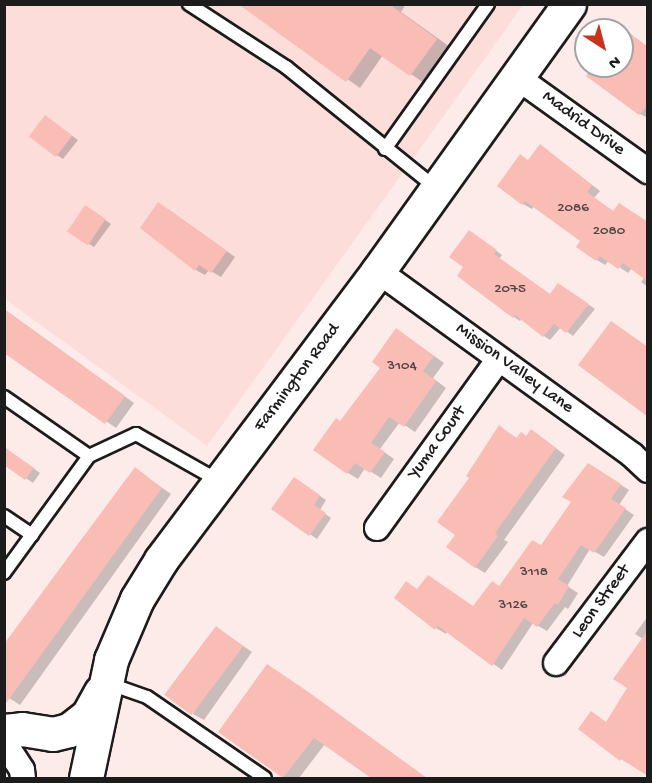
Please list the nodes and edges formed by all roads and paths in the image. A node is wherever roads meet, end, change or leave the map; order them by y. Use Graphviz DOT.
graph roads {
  1 [pos="189,4"];
  2 [pos="488,4"];
  3 [pos="569,4"];
  4 [pos="518,78"];
  5 [pos="385,149"];
  6 [pos="648,171"];
  7 [pos="438,189"];
  8 [pos="378,271"];
  9 [pos="499,358"];
  10 [pos="4,397"];
  11 [pos="89,456"];
  12 [pos="648,470"];
  13 [pos="220,481"];
  14 [pos="4,516"];
  15 [pos="377,528"];
  16 [pos="32,535"];
  17 [pos="648,541"];
  18 [pos="4,573"];
  19 [pos="556,663"];
  20 [pos="106,683"];
  21 [pos="4,731"];
  22 [pos="4,742"];
  23 [pos="23,778"];
  24 [pos="86,778"];
  25 [pos="265,778"];
  1 -- 5 [label="lane"];
  2 -- 5 [label="lane"];
  3 -- 4 [label="main road, Farmington Road"];
  4 -- 6 [label="street, Madrid Drive"];
  4 -- 7 [label="main road, Farmington Road"];
  5 -- 7 [label="lane"];
  7 -- 8 [label="main road, Farmington Road"];
  8 -- 9 [label="street, Mission Valley Lane"];
  8 -- 13 [label="main road, Farmington Road"];
  9 -- 12 [label="street, Mission Valley Lane"];
  9 -- 15 [label="street, Yuma Court"];
  10 -- 11 [label="lane"];
  11 -- 13 [label="lane"];
  11 -- 16 [label="lane"];
  13 -- 20 [label="main road, Farmington Road"];
  14 -- 16 [label="lane"];
  16 -- 18 [label="lane"];
  17 -- 19 [label="street, Leon Street"];
  20 -- 21 [label="main road"];
  20 -- 24 [label="main road, Farmington Road"];
  20 -- 25 [label="lane"];
  22 -- 23 [label="street"];
}
